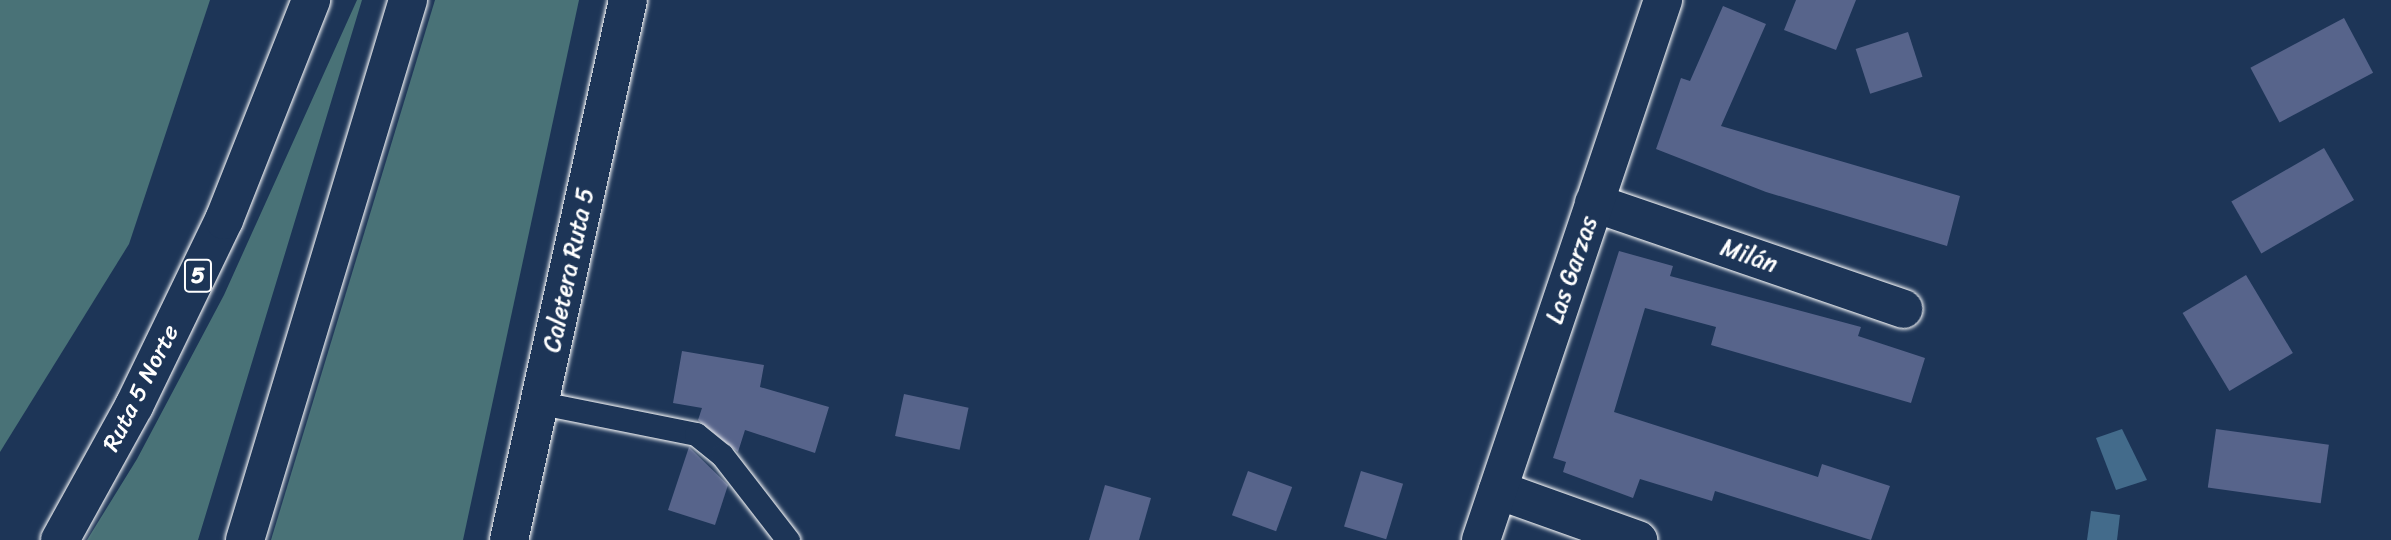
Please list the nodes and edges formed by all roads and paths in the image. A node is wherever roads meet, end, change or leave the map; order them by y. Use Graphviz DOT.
graph roads {
  1 [pos="311,0"];
  2 [pos="408,0"];
  3 [pos="628,0"];
  4 [pos="1663,0"];
  5 [pos="1594,203"];
  6 [pos="1903,309"];
  7 [pos="541,403"];
  8 [pos="1498,490"];
  9 [pos="60,540"];
  10 [pos="245,540"];
  11 [pos="509,540"];
  12 [pos="788,540"];
  13 [pos="1481,540"];
  14 [pos="1638,540"];
  1 -- 9 [label="main road, Ruta 5 Norte / 5"];
  2 -- 10 [label="main road"];
  3 -- 7 [label="main road, Caletera Ruta 5"];
  4 -- 5 [label="main road, Las Garzas"];
  5 -- 6 [label="main road, Milán"];
  5 -- 8 [label="main road, Las Garzas"];
  7 -- 11 [label="main road, Caletera Ruta 5"];
  7 -- 12 [label="lane"];
  8 -- 13 [label="main road, Las Garzas"];
  8 -- 14 [label="main road"];
}
